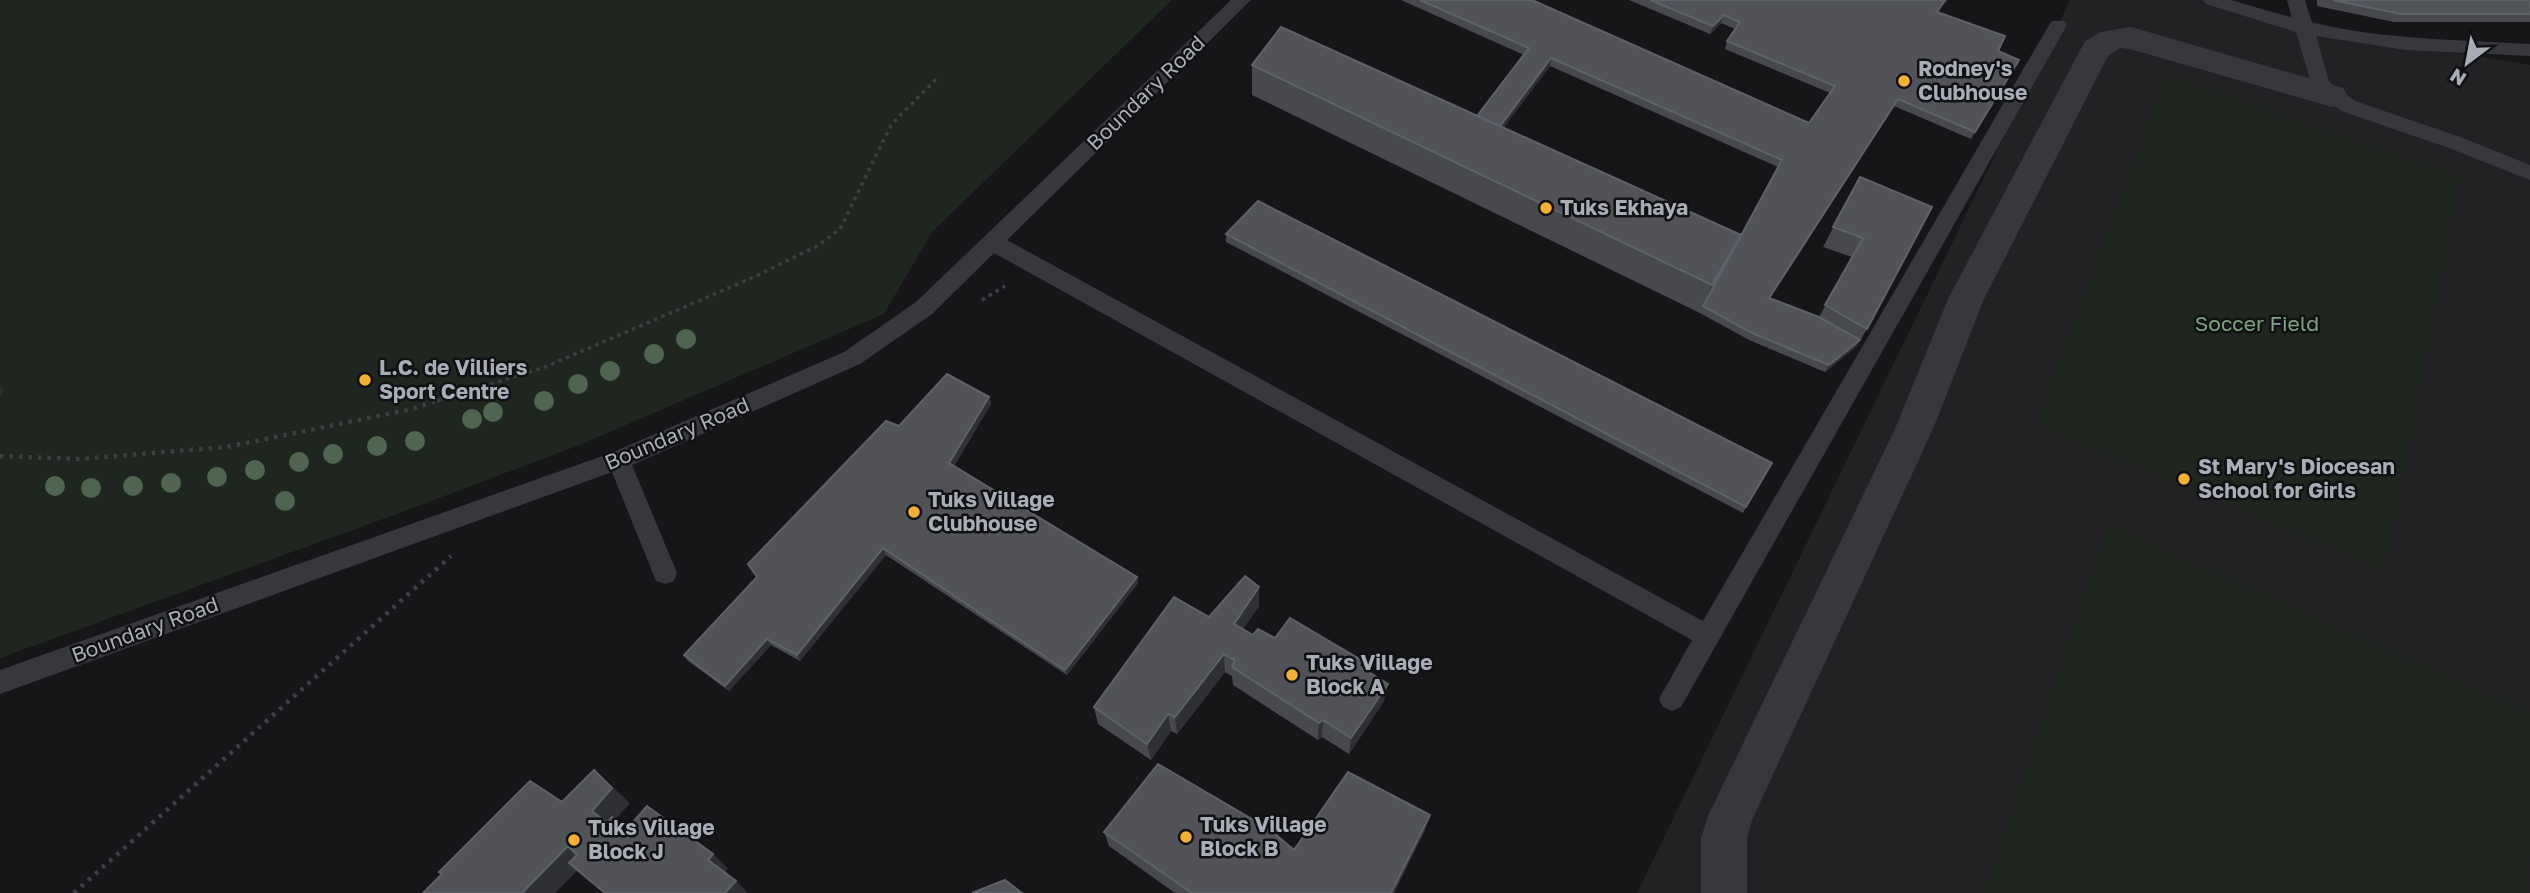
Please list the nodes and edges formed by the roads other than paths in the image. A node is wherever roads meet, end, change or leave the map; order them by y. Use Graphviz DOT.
graph roads {
  1 [pos="1242,0"];
  2 [pos="2212,0"];
  3 [pos="2296,0"];
  4 [pos="2058,25"];
  5 [pos="2304,28"];
  6 [pos="2530,50"];
  7 [pos="2332,96"];
  8 [pos="2530,173"];
  9 [pos="992,242"];
  10 [pos="619,460"];
  11 [pos="665,573"];
  12 [pos="1709,637"];
  13 [pos="0,682"];
  14 [pos="1672,699"];
  15 [pos="1724,893"];
  1 -- 9 [label="lane, Boundary Road"];
  2 -- 5 [label="lane"];
  3 -- 5 [label="lane"];
  4 -- 12 [label="lane"];
  5 -- 6 [label="lane"];
  5 -- 7 [label="lane"];
  7 -- 8 [label="lane"];
  7 -- 15 [label="street"];
  9 -- 10 [label="lane, Boundary Road"];
  9 -- 12 [label="lane"];
  10 -- 11 [label="lane"];
  10 -- 13 [label="lane, Boundary Road"];
  12 -- 14 [label="lane"];
}
